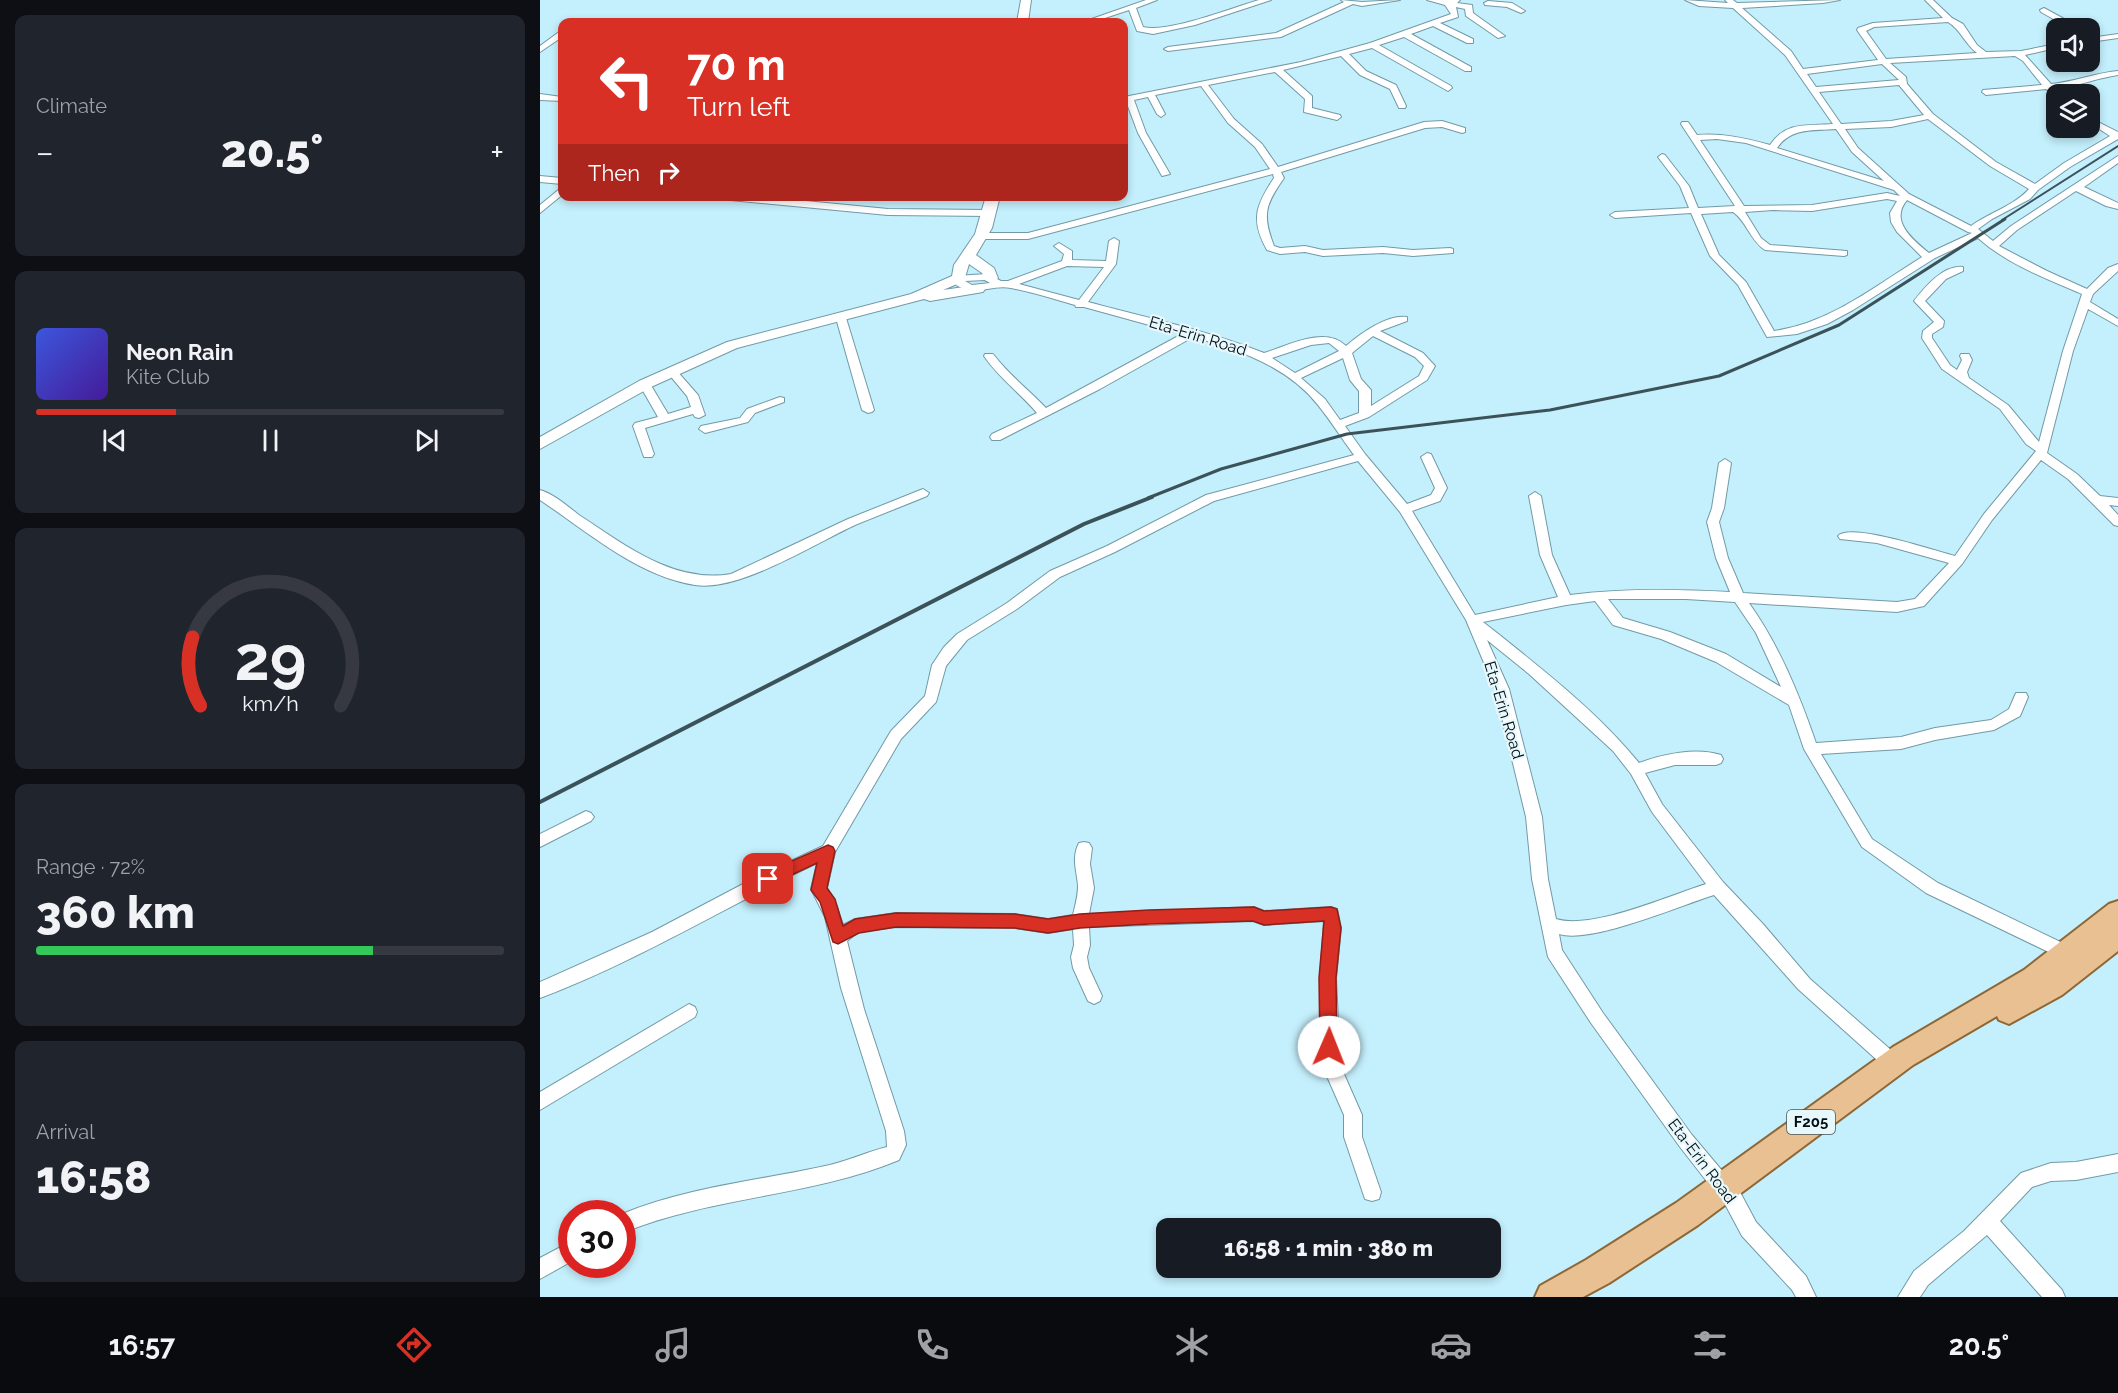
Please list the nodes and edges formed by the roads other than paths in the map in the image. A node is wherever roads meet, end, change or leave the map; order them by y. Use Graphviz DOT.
graph roads {
  1 [pos="1026,0"];
  2 [pos="1153,0"];
  3 [pos="1267,0"];
  4 [pos="1396,0"];
  5 [pos="1431,0"];
  6 [pos="1498,0"];
  7 [pos="1689,0"];
  8 [pos="1830,0"];
  9 [pos="1836,0"];
  10 [pos="1929,0"];
  11 [pos="1348,1"];
  12 [pos="1453,2"];
  13 [pos="1507,2"];
  14 [pos="1488,3"];
  15 [pos="1731,3"];
  16 [pos="1469,7"];
  17 [pos="1132,8"];
  18 [pos="2044,10"];
  19 [pos="1521,11"];
  20 [pos="1024,18"];
  21 [pos="1100,18"];
  22 [pos="2057,18"];
  23 [pos="1949,20"];
  24 [pos="1434,23"];
  25 [pos="1403,33"];
  26 [pos="1501,36"];
  27 [pos="2118,36"];
  28 [pos="558,37"];
  29 [pos="2100,38"];
  30 [pos="1470,40"];
  31 [pos="1373,45"];
  32 [pos="2046,48"];
  33 [pos="1168,49"];
  34 [pos="540,50"];
  35 [pos="1343,53"];
  36 [pos="2016,53"];
  37 [pos="1983,54"];
  38 [pos="1884,62"];
  39 [pos="1277,69"];
  40 [pos="1468,69"];
  41 [pos="1802,72"];
  42 [pos="2118,73"];
  43 [pos="1904,82"];
  44 [pos="1203,84"];
  45 [pos="2071,84"];
  46 [pos="2046,85"];
  47 [pos="2046,86"];
  48 [pos="1449,88"];
  49 [pos="1814,90"];
  50 [pos="1986,92"];
  51 [pos="1151,95"];
  52 [pos="540,97"];
  53 [pos="558,99"];
  54 [pos="1128,99"];
  55 [pos="1128,103"];
  56 [pos="1401,106"];
  57 [pos="1161,114"];
  58 [pos="1930,116"];
  59 [pos="1337,117"];
  60 [pos="1685,124"];
  61 [pos="2100,126"];
  62 [pos="1837,127"];
  63 [pos="1462,130"];
  64 [pos="2117,135"];
  65 [pos="1694,138"];
  66 [pos="1771,150"];
  67 [pos="1662,157"];
  68 [pos="2118,159"];
  69 [pos="1276,170"];
  70 [pos="1165,174"];
  71 [pos="540,179"];
  72 [pos="558,181"];
  73 [pos="2076,187"];
  74 [pos="1898,188"];
  75 [pos="2035,188"];
  76 [pos="558,194"];
  77 [pos="1904,197"];
  78 [pos="775,201"];
  79 [pos="992,201"];
  80 [pos="2118,206"];
  81 [pos="540,210"];
  82 [pos="1739,210"];
  83 [pos="1695,211"];
  84 [pos="990,213"];
  85 [pos="1615,215"];
  86 [pos="1975,232"];
  87 [pos="1114,241"];
  88 [pos="974,246"];
  89 [pos="1059,246"];
  90 [pos="1993,246"];
  91 [pos="1450,251"];
  92 [pos="1844,253"];
  93 [pos="1930,258"];
  94 [pos="1066,263"];
  95 [pos="1111,264"];
  96 [pos="1959,269"];
  97 [pos="2116,270"];
  98 [pos="959,278"];
  99 [pos="999,282"];
  100 [pos="978,289"];
  101 [pos="915,297"];
  102 [pos="2087,298"];
  103 [pos="1080,305"];
  104 [pos="841,318"];
  105 [pos="1403,319"];
  106 [pos="2118,323"];
  107 [pos="1193,332"];
  108 [pos="1372,332"];
  109 [pos="1346,352"];
  110 [pos="989,356"];
  111 [pos="1965,356"];
  112 [pos="1263,357"];
  113 [pos="672,372"];
  114 [pos="1294,377"];
  115 [pos="1964,380"];
  116 [pos="645,384"];
  117 [pos="780,400"];
  118 [pos="696,409"];
  119 [pos="868,410"];
  120 [pos="1045,414"];
  121 [pos="1365,415"];
  122 [pos="666,418"];
  123 [pos="1339,424"];
  124 [pos="996,437"];
  125 [pos="540,444"];
  126 [pos="2041,452"];
  127 [pos="648,454"];
  128 [pos="1361,457"];
  129 [pos="1427,457"];
  130 [pos="1725,463"];
  131 [pos="923,493"];
  132 [pos="540,494"];
  133 [pos="1534,496"];
  134 [pos="2098,500"];
  135 [pos="2118,502"];
  136 [pos="1405,509"];
  137 [pos="2118,522"];
  138 [pos="1844,536"];
  139 [pos="1958,561"];
  140 [pos="1598,596"];
  141 [pos="1738,597"];
  142 [pos="1566,600"];
  143 [pos="1472,620"];
  144 [pos="2020,697"];
  145 [pos="1795,702"];
  146 [pos="1811,749"];
  147 [pos="1716,759"];
  148 [pos="1636,770"];
  149 [pos="586,817"];
  150 [pos="540,841"];
  151 [pos="1084,848"];
  152 [pos="828,851"];
  153 [pos="1717,887"];
  154 [pos="2118,912"];
  155 [pos="1080,921"];
  156 [pos="1548,924"];
  157 [pos="2118,934"];
  158 [pos="838,937"];
  159 [pos="2080,953"];
  160 [pos="540,990"];
  161 [pos="1094,996"];
  162 [pos="688,1012"];
  163 [pos="1893,1064"];
  164 [pos="540,1102"];
  165 [pos="2118,1162"];
  166 [pos="1372,1192"];
  167 [pos="1728,1193"];
  168 [pos="636,1218"];
  169 [pos="1987,1221"];
  170 [pos="558,1259"];
  171 [pos="540,1269"];
  172 [pos="1551,1297"];
  173 [pos="1586,1297"];
  174 [pos="1806,1297"];
  175 [pos="1908,1297"];
  176 [pos="2055,1297"];
  1 -- 20 [label="street"];
  2 -- 17 [label="street"];
  3 -- 17 [label="street"];
  4 -- 11 [label="street"];
  5 -- 12 [label="street"];
  6 -- 14 [label="street"];
  7 -- 15 [label="street"];
  8 -- 9 [label="street"];
  8 -- 15 [label="street"];
  10 -- 23 [label="street"];
  11 -- 33 [label="street"];
  12 -- 16 [label="street"];
  12 -- 24 [label="street"];
  13 -- 14 [label="street"];
  13 -- 19 [label="street"];
  14 -- 16 [label="street"];
  15 -- 41 [label="street"];
  16 -- 26 [label="street"];
  17 -- 21 [label="street"];
  18 -- 22 [label="street"];
  23 -- 37 [label="street"];
  23 -- 38 [label="street"];
  24 -- 25 [label="street"];
  24 -- 30 [label="street"];
  25 -- 31 [label="street"];
  25 -- 40 [label="street"];
  27 -- 29 [label="street"];
  28 -- 34 [label="street"];
  31 -- 35 [label="street"];
  31 -- 48 [label="street"];
  32 -- 36 [label="street"];
  35 -- 39 [label="street"];
  35 -- 56 [label="street"];
  36 -- 37 [label="street"];
  36 -- 46 [label="street"];
  37 -- 38 [label="street"];
  38 -- 41 [label="street"];
  38 -- 43 [label="street"];
  39 -- 44 [label="street"];
  39 -- 59 [label="street"];
  41 -- 49 [label="street"];
  42 -- 45 [label="street"];
  43 -- 49 [label="street"];
  43 -- 58 [label="street"];
  44 -- 51 [label="street"];
  44 -- 69 [label="street"];
  47 -- 50 [label="street"];
  49 -- 62 [label="street"];
  51 -- 54 [label="street"];
  51 -- 57 [label="street"];
  52 -- 53 [label="street"];
  55 -- 70 [label="street"];
  58 -- 62 [label="street"];
  58 -- 75 [label="street"];
  60 -- 65 [label="street"];
  61 -- 64 [label="street"];
  62 -- 66 [label="street"];
  62 -- 74 [label="street"];
  63 -- 69 [label="street"];
  64 -- 75 [label="street"];
  65 -- 66 [label="street"];
  65 -- 82 [label="street"];
  66 -- 74 [label="street"];
  67 -- 83 [label="street"];
  68 -- 73 [label="street"];
  69 -- 88 [label="street"];
  69 -- 91 [label="street"];
  71 -- 72 [label="street"];
  73 -- 80 [label="street"];
  73 -- 90 [label="street"];
  74 -- 77 [label="street"];
  75 -- 86 [label="street"];
  76 -- 81 [label="street"];
  77 -- 82 [label="street"];
  77 -- 86 [label="street"];
  77 -- 93 [label="street"];
  78 -- 84 [label="street"];
  79 -- 84 [label="street"];
  82 -- 83 [label="street"];
  82 -- 92 [label="street"];
  83 -- 85 [label="street"];
  83 -- 93 [label="street"];
  84 -- 88 [label="street"];
  86 -- 90 [label="street"];
  86 -- 93 [label="street"];
  87 -- 95 [label="street"];
  88 -- 98 [label="street"];
  88 -- 99 [label="street"];
  89 -- 94 [label="street"];
  90 -- 102 [label="street"];
  94 -- 95 [label="street"];
  94 -- 99 [label="street"];
  95 -- 103 [label="street"];
  96 -- 115 [label="street"];
  97 -- 102 [label="street"];
  98 -- 99 [label="street"];
  98 -- 100 [label="street"];
  98 -- 101 [label="street"];
  99 -- 100 [label="street"];
  99 -- 103 [label="street, Eta-Erin Road"];
  100 -- 101 [label="street"];
  101 -- 104 [label="street"];
  102 -- 106 [label="street"];
  102 -- 126 [label="street"];
  103 -- 107 [label="street, Eta-Erin Road"];
  104 -- 113 [label="street"];
  104 -- 119 [label="street"];
  105 -- 108 [label="street"];
  107 -- 112 [label="street, Eta-Erin Road"];
  107 -- 120 [label="street"];
  108 -- 109 [label="street"];
  108 -- 121 [label="street"];
  109 -- 112 [label="street"];
  109 -- 114 [label="street"];
  109 -- 121 [label="street"];
  110 -- 120 [label="street"];
  111 -- 115 [label="street"];
  112 -- 114 [label="street, Eta-Erin Road"];
  113 -- 116 [label="street"];
  113 -- 118 [label="street"];
  114 -- 123 [label="street, Eta-Erin Road"];
  115 -- 126 [label="street"];
  116 -- 122 [label="street"];
  116 -- 125 [label="street"];
  117 -- 118 [label="street"];
  118 -- 122 [label="street"];
  120 -- 124 [label="street"];
  121 -- 123 [label="street"];
  122 -- 127 [label="street"];
  123 -- 128 [label="street, Eta-Erin Road"];
  126 -- 134 [label="street"];
  126 -- 139 [label="street"];
  128 -- 136 [label="street, Eta-Erin Road"];
  128 -- 152 [label="street"];
  129 -- 136 [label="street"];
  130 -- 141 [label="street"];
  131 -- 132 [label="street"];
  133 -- 142 [label="street"];
  134 -- 135 [label="street"];
  134 -- 137 [label="street"];
  136 -- 143 [label="street, Eta-Erin Road"];
  138 -- 139 [label="street"];
  139 -- 141 [label="street"];
  140 -- 141 [label="street"];
  140 -- 142 [label="street"];
  140 -- 145 [label="street"];
  141 -- 145 [label="street"];
  142 -- 143 [label="street"];
  143 -- 148 [label="street"];
  143 -- 156 [label="street, Eta-Erin Road"];
  144 -- 146 [label="street"];
  145 -- 146 [label="street"];
  146 -- 159 [label="street"];
  147 -- 148 [label="street"];
  148 -- 153 [label="street"];
  149 -- 150 [label="street"];
  151 -- 155 [label="street"];
  152 -- 158 [label="street"];
  152 -- 160 [label="street"];
  153 -- 156 [label="street"];
  153 -- 163 [label="street"];
  154 -- 159 [label="main road, F205"];
  155 -- 158 [label="street"];
  155 -- 161 [label="street"];
  155 -- 166 [label="street"];
  156 -- 167 [label="street, Eta-Erin Road"];
  157 -- 159 [label="main road, F205"];
  158 -- 168 [label="street"];
  159 -- 163 [label="main road, F205"];
  159 -- 167 [label="main road, F205"];
  162 -- 164 [label="street"];
  163 -- 167 [label="main road, F205"];
  165 -- 169 [label="street"];
  167 -- 172 [label="main road, F205"];
  167 -- 173 [label="main road, F205"];
  167 -- 174 [label="street, Eta-Erin Road"];
  169 -- 175 [label="street"];
  169 -- 176 [label="street"];
  170 -- 171 [label="street"];
}
